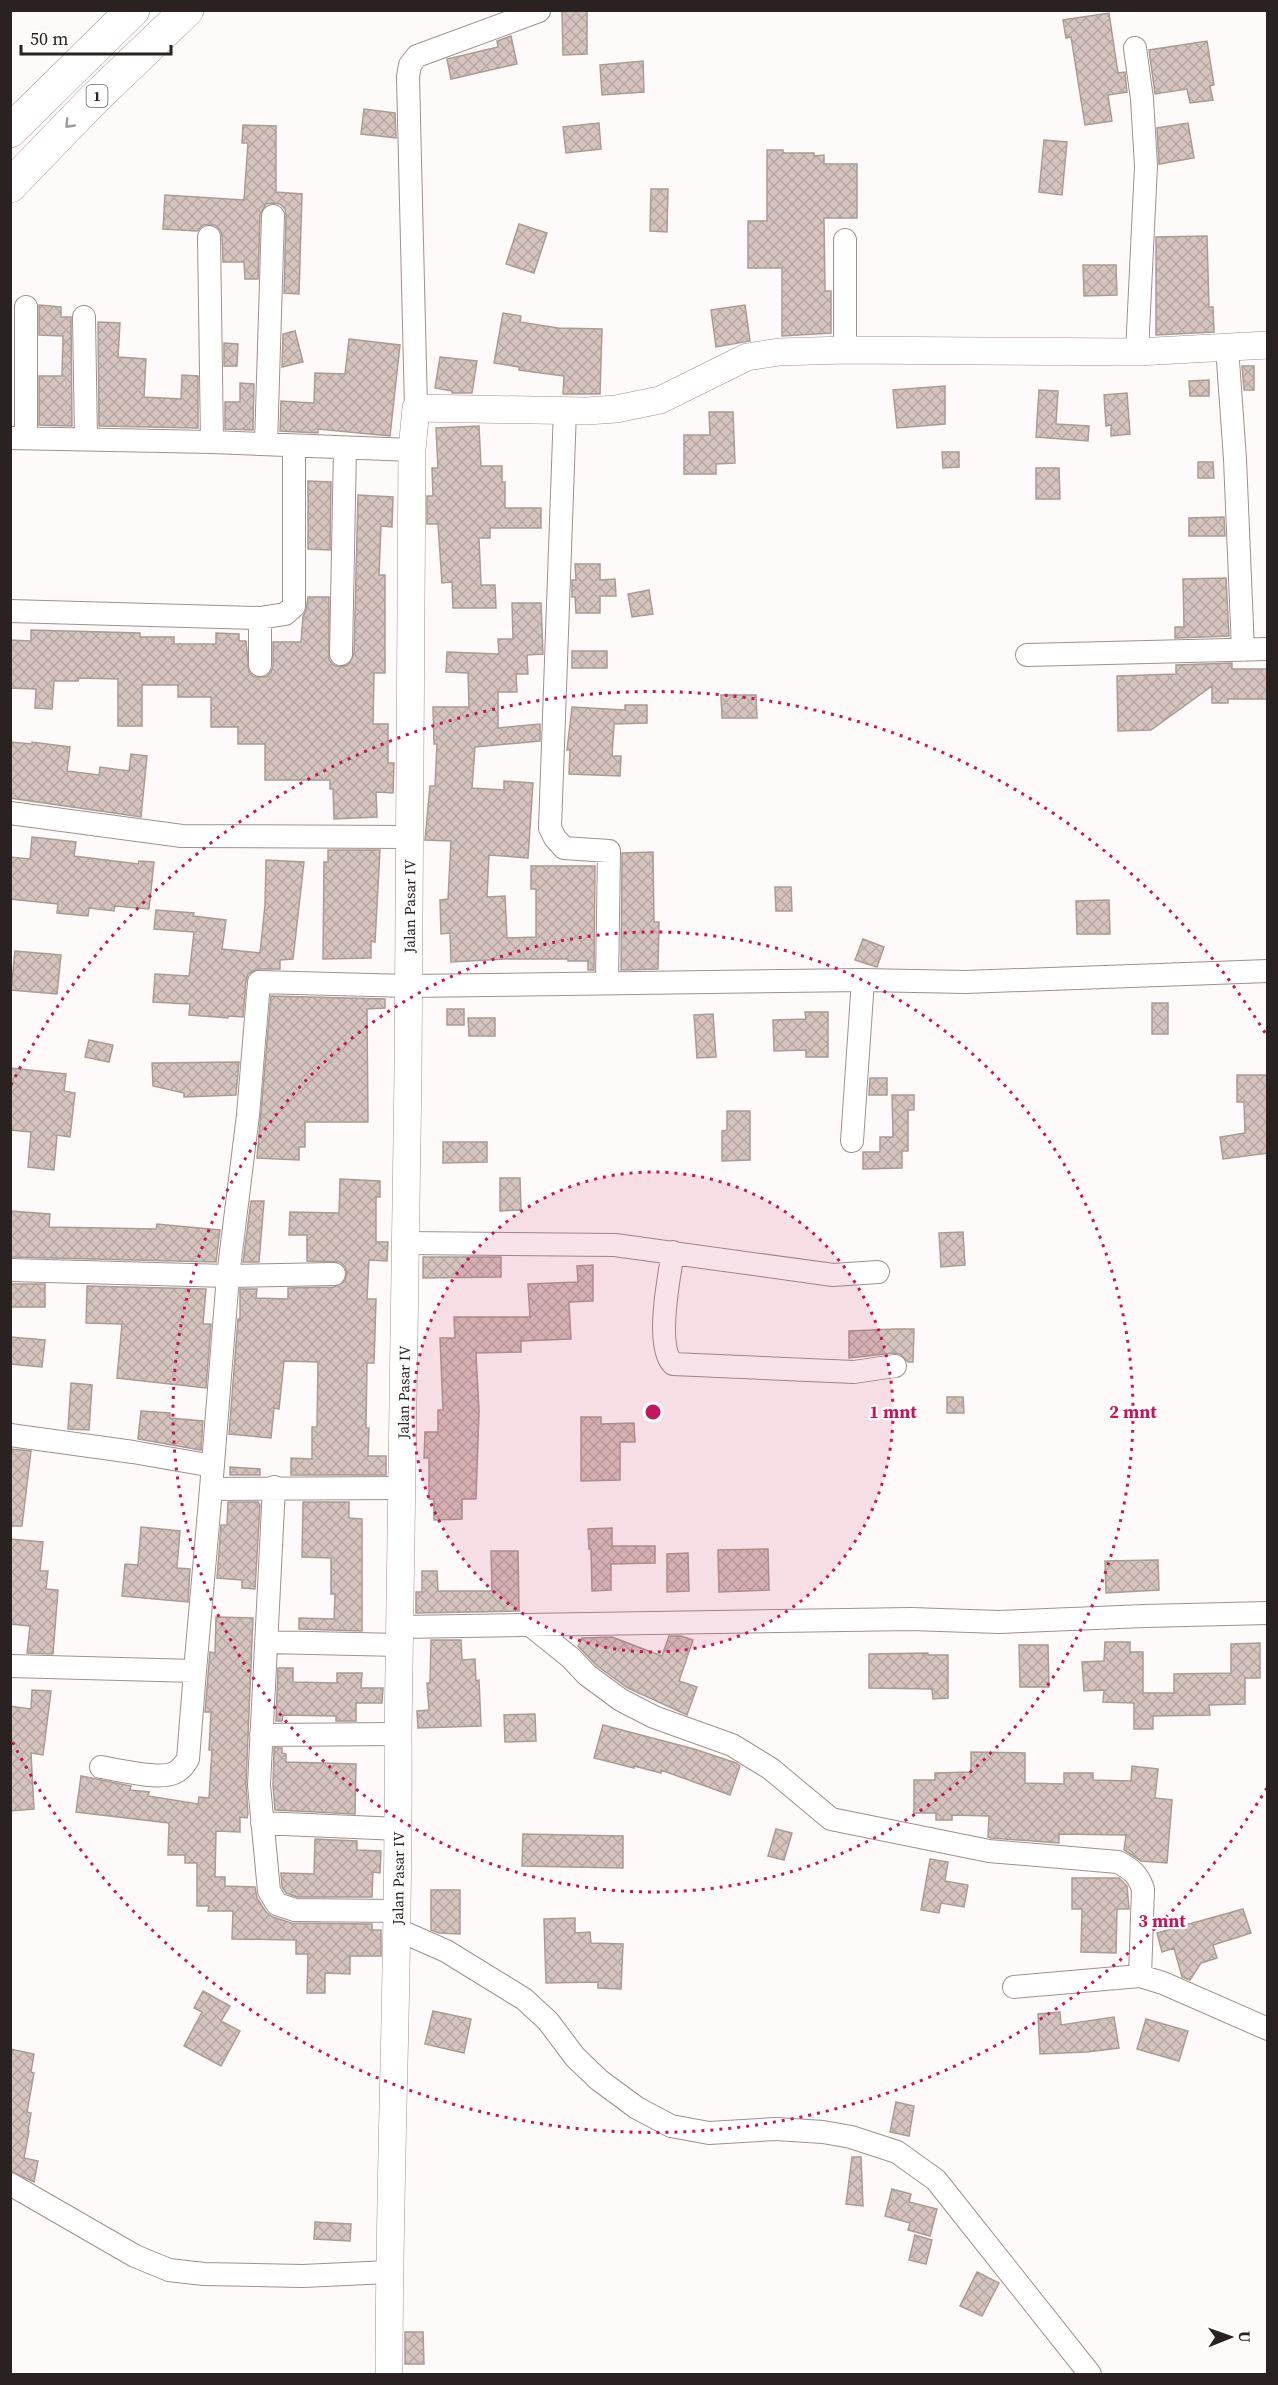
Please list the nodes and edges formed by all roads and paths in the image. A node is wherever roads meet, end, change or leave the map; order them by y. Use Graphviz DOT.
graph roads {
  1 [pos="133,10"];
  2 [pos="187,10"];
  3 [pos="538,11"];
  4 [pos="1135,48"];
  5 [pos="10,131"];
  6 [pos="10,186"];
  7 [pos="273,216"];
  8 [pos="209,237"];
  9 [pos="845,240"];
  10 [pos="27,307"];
  11 [pos="84,317"];
  12 [pos="1268,345"];
  13 [pos="1227,347"];
  14 [pos="845,350"];
  15 [pos="1137,352"];
  16 [pos="416,408"];
  17 [pos="565,410"];
  18 [pos="18,438"];
  19 [pos="86,439"];
  20 [pos="212,442"];
  21 [pos="266,444"];
  22 [pos="294,446"];
  23 [pos="345,448"];
  24 [pos="412,450"];
  25 [pos="10,611"];
  26 [pos="261,618"];
  27 [pos="1268,649"];
  28 [pos="1243,650"];
  29 [pos="341,654"];
  30 [pos="1028,655"];
  31 [pos="260,665"];
  32 [pos="10,813"];
  33 [pos="408,837"];
  34 [pos="1268,971"];
  35 [pos="863,980"];
  36 [pos="607,982"];
  37 [pos="409,986"];
  38 [pos="852,1141"];
  39 [pos="405,1243"];
  40 [pos="673,1252"];
  41 [pos="10,1270"];
  42 [pos="878,1272"];
  43 [pos="334,1274"];
  44 [pos="228,1276"];
  45 [pos="895,1366"];
  46 [pos="10,1435"];
  47 [pos="213,1466"];
  48 [pos="274,1487"];
  49 [pos="402,1488"];
  50 [pos="211,1489"];
  51 [pos="1268,1613"];
  52 [pos="530,1625"];
  53 [pos="400,1636"];
  54 [pos="266,1642"];
  55 [pos="10,1666"];
  56 [pos="195,1671"];
  57 [pos="398,1734"];
  58 [pos="261,1735"];
  59 [pos="101,1767"];
  60 [pos="262,1823"];
  61 [pos="399,1829"];
  62 [pos="396,1920"];
  63 [pos="1140,1976"];
  64 [pos="1014,1987"];
  65 [pos="1268,2029"];
  66 [pos="10,2184"];
  67 [pos="389,2272"];
  68 [pos="389,2374"];
  69 [pos="1090,2374"];
  1 -- 5 [label="highway, 1"];
  2 -- 6 [label="highway, 1, one-way"];
  3 -- 16 [label="street"];
  4 -- 15 [label="street"];
  7 -- 21 [label="street"];
  8 -- 20 [label="street"];
  9 -- 14 [label="street"];
  10 -- 18 [label="street"];
  11 -- 19 [label="street"];
  12 -- 13 [label="street"];
  13 -- 15 [label="street"];
  13 -- 28 [label="street"];
  14 -- 15 [label="street"];
  14 -- 17 [label="street"];
  16 -- 17 [label="street"];
  16 -- 24 [label="street, Jalan Pasar IV"];
  17 -- 36 [label="street"];
  18 -- 19 [label="street"];
  19 -- 20 [label="street"];
  20 -- 21 [label="street"];
  21 -- 22 [label="street"];
  22 -- 23 [label="street"];
  22 -- 26 [label="street"];
  23 -- 24 [label="street"];
  23 -- 29 [label="street"];
  24 -- 33 [label="street, Jalan Pasar IV"];
  25 -- 26 [label="street"];
  26 -- 31 [label="street"];
  27 -- 28 [label="street"];
  28 -- 30 [label="street"];
  32 -- 33 [label="street"];
  33 -- 37 [label="street, Jalan Pasar IV"];
  34 -- 35 [label="street"];
  35 -- 36 [label="street"];
  35 -- 38 [label="street"];
  36 -- 37 [label="street"];
  37 -- 39 [label="street, Jalan Pasar IV"];
  37 -- 44 [label="street"];
  39 -- 40 [label="street"];
  39 -- 49 [label="street, Jalan Pasar IV"];
  40 -- 42 [label="street"];
  40 -- 45 [label="street"];
  41 -- 44 [label="street"];
  43 -- 44 [label="street"];
  44 -- 47 [label="street"];
  46 -- 47 [label="street"];
  47 -- 50 [label="street"];
  48 -- 49 [label="street"];
  48 -- 50 [label="street"];
  48 -- 54 [label="street"];
  49 -- 53 [label="street, Jalan Pasar IV"];
  50 -- 56 [label="street"];
  51 -- 52 [label="street"];
  52 -- 53 [label="street"];
  52 -- 63 [label="street"];
  53 -- 54 [label="street"];
  53 -- 57 [label="street, Jalan Pasar IV"];
  54 -- 58 [label="street"];
  55 -- 56 [label="street"];
  56 -- 59 [label="street"];
  57 -- 58 [label="street"];
  57 -- 61 [label="street, Jalan Pasar IV"];
  58 -- 60 [label="street"];
  60 -- 61 [label="street"];
  60 -- 62 [label="street"];
  61 -- 62 [label="street, Jalan Pasar IV"];
  62 -- 67 [label="street, Jalan Pasar IV"];
  62 -- 69 [label="street"];
  63 -- 64 [label="street"];
  63 -- 65 [label="street"];
  66 -- 67 [label="street"];
  67 -- 68 [label="street, Jalan Pasar IV"];
}
